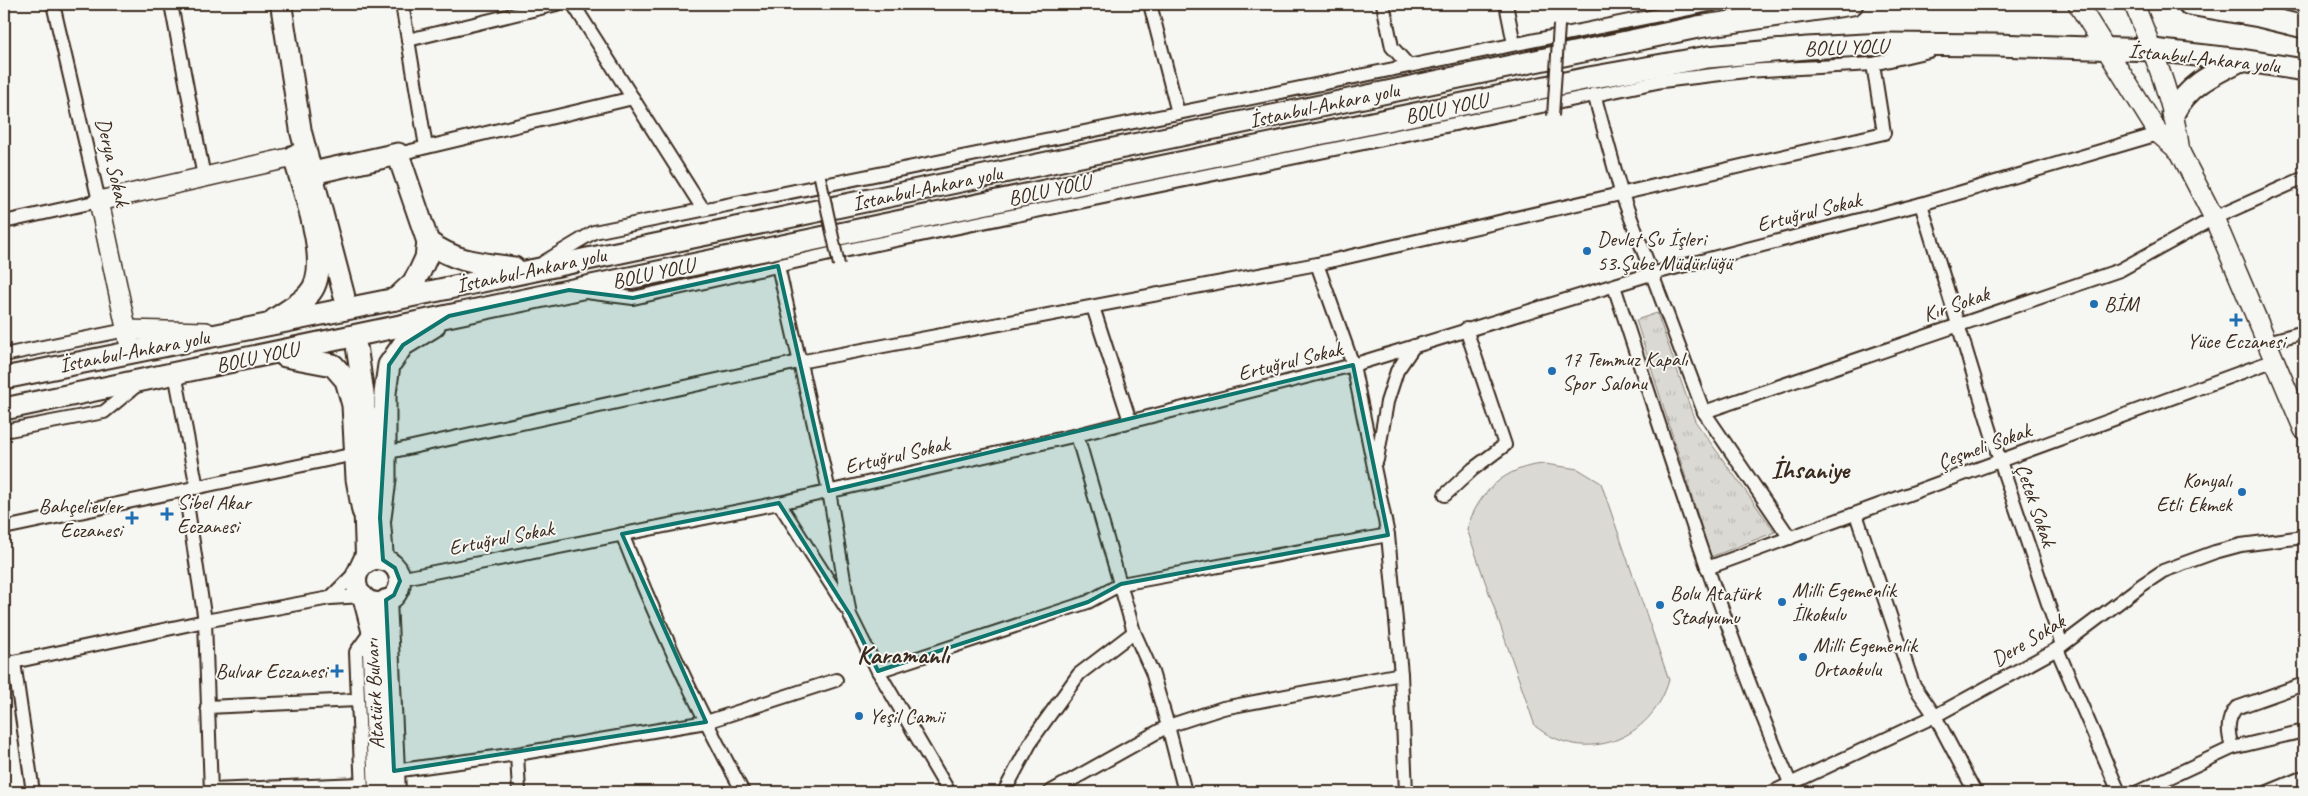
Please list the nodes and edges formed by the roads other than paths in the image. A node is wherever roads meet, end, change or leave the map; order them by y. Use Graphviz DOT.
graph roads {
  1 [pos="53,4"];
  2 [pos="171,4"];
  3 [pos="402,4"];
  4 [pos="557,4"];
  5 [pos="573,4"];
  6 [pos="1150,4"];
  7 [pos="1383,4"];
  8 [pos="1506,4"];
  9 [pos="1713,4"];
  10 [pos="1852,4"];
  11 [pos="2078,4"];
  12 [pos="2134,4"];
  13 [pos="2189,4"];
  14 [pos="286,5"];
  15 [pos="2260,10"];
  16 [pos="1559,25"];
  17 [pos="2304,27"];
  18 [pos="408,40"];
  19 [pos="1514,44"];
  20 [pos="1959,45"];
  21 [pos="2104,48"];
  22 [pos="2153,50"];
  23 [pos="2241,60"];
  24 [pos="1873,64"];
  25 [pos="1409,66"];
  26 [pos="2304,70"];
  27 [pos="1594,94"];
  28 [pos="633,98"];
  29 [pos="1178,113"];
  30 [pos="300,114"];
  31 [pos="1553,116"];
  32 [pos="2175,121"];
  33 [pos="2159,134"];
  34 [pos="426,147"];
  35 [pos="2180,152"];
  36 [pos="398,154"];
  37 [pos="300,155"];
  38 [pos="318,172"];
  39 [pos="204,177"];
  40 [pos="820,177"];
  41 [pos="2304,178"];
  42 [pos="1621,192"];
  43 [pos="99,201"];
  44 [pos="1922,204"];
  45 [pos="703,209"];
  46 [pos="2214,218"];
  47 [pos="4,222"];
  48 [pos="428,242"];
  49 [pos="1317,264"];
  50 [pos="839,265"];
  51 [pos="778,266"];
  52 [pos="532,270"];
  53 [pos="1651,274"];
  54 [pos="1614,286"];
  55 [pos="569,290"];
  56 [pos="396,298"];
  57 [pos="1093,307"];
  58 [pos="449,316"];
  59 [pos="2304,322"];
  60 [pos="268,324"];
  61 [pos="1957,324"];
  62 [pos="126,330"];
  63 [pos="1466,330"];
  64 [pos="227,332"];
  65 [pos="2304,332"];
  66 [pos="2290,335"];
  67 [pos="2268,342"];
  68 [pos="1414,346"];
  69 [pos="359,348"];
  70 [pos="131,351"];
  71 [pos="273,354"];
  72 [pos="4,355"];
  73 [pos="2275,360"];
  74 [pos="800,362"];
  75 [pos="1353,366"];
  76 [pos="176,374"];
  77 [pos="4,378"];
  78 [pos="143,380"];
  79 [pos="4,409"];
  80 [pos="1704,412"];
  81 [pos="1130,421"];
  82 [pos="2304,430"];
  83 [pos="4,431"];
  84 [pos="1078,435"];
  85 [pos="385,453"];
  86 [pos="355,454"];
  87 [pos="2000,461"];
  88 [pos="1376,467"];
  89 [pos="191,489"];
  90 [pos="829,492"];
  91 [pos="1445,495"];
  92 [pos="779,503"];
  93 [pos="372,514"];
  94 [pos="1856,514"];
  95 [pos="4,528"];
  96 [pos="622,534"];
  97 [pos="1388,535"];
  98 [pos="2304,537"];
  99 [pos="1790,538"];
  100 [pos="383,560"];
  101 [pos="360,568"];
  102 [pos="1707,568"];
  103 [pos="399,579"];
  104 [pos="1121,584"];
  105 [pos="363,596"];
  106 [pos="330,598"];
  107 [pos="386,600"];
  108 [pos="850,614"];
  109 [pos="205,621"];
  110 [pos="372,630"];
  111 [pos="1134,632"];
  112 [pos="2059,647"];
  113 [pos="9,663"];
  114 [pos="878,671"];
  115 [pos="1401,674"];
  116 [pos="836,680"];
  117 [pos="2304,684"];
  118 [pos="357,700"];
  119 [pos="207,706"];
  120 [pos="1935,716"];
  121 [pos="706,722"];
  122 [pos="1168,726"];
  123 [pos="2304,731"];
  124 [pos="2232,748"];
  125 [pos="517,754"];
  126 [pos="394,771"];
  127 [pos="2304,776"];
  128 [pos="1791,785"];
  129 [pos="367,789"];
  130 [pos="211,791"];
  131 [pos="33,792"];
  132 [pos="395,792"];
  133 [pos="519,792"];
  134 [pos="744,792"];
  135 [pos="949,792"];
  136 [pos="1004,792"];
  137 [pos="1050,792"];
  138 [pos="1185,792"];
  139 [pos="1406,792"];
  140 [pos="1773,792"];
  141 [pos="1975,792"];
  142 [pos="2118,792"];
  143 [pos="2138,792"];
  144 [pos="2268,792"];
  1 -- 43 [label="street, Derya Sokak"];
  2 -- 39 [label="street"];
  3 -- 18 [label="street"];
  4 -- 18 [label="street"];
  5 -- 28 [label="street"];
  6 -- 29 [label="street"];
  7 -- 25 [label="street"];
  8 -- 19 [label="street"];
  9 -- 19 [label="street"];
  10 -- 52 [label="highway, İstanbul-Ankara yolu"];
  11 -- 21 [label="main road"];
  12 -- 22 [label="main road"];
  13 -- 15 [label="highway, İstanbul-Ankara yolu"];
  14 -- 30 [label="main road"];
  15 -- 17 [label="highway, İstanbul-Ankara yolu"];
  16 -- 31 [label="street, bridge"];
  18 -- 34 [label="street"];
  19 -- 25 [label="street"];
  20 -- 21 [label="highway, BOLU YOLU"];
  20 -- 24 [label="street"];
  20 -- 55 [label="highway, BOLU YOLU"];
  21 -- 22 [label="highway, İstanbul-Ankara yolu"];
  21 -- 33 [label="main road"];
  22 -- 23 [label="highway, İstanbul-Ankara yolu"];
  22 -- 32 [label="main road"];
  23 -- 26 [label="highway, İstanbul-Ankara yolu"];
  23 -- 32 [label="highway"];
  24 -- 27 [label="street"];
  24 -- 42 [label="street"];
  25 -- 29 [label="street"];
  27 -- 42 [label="street"];
  27 -- 51 [label="street"];
  28 -- 34 [label="street"];
  28 -- 45 [label="street"];
  29 -- 45 [label="street"];
  30 -- 37 [label="main road"];
  30 -- 38 [label="main road"];
  32 -- 33 [label="street, Ertuğrul Sokak"];
  32 -- 35 [label="main road"];
  33 -- 35 [label="main road"];
  33 -- 44 [label="street, Ertuğrul Sokak"];
  34 -- 36 [label="street"];
  35 -- 46 [label="main road"];
  36 -- 38 [label="highway"];
  36 -- 48 [label="highway"];
  37 -- 38 [label="main road"];
  37 -- 39 [label="main road"];
  37 -- 60 [label="highway"];
  39 -- 43 [label="main road"];
  40 -- 50 [label="street, bridge"];
  41 -- 46 [label="street, Kır Sokak"];
  42 -- 49 [label="street"];
  42 -- 53 [label="street"];
  43 -- 47 [label="street"];
  43 -- 62 [label="main road, Derya Sokak"];
  44 -- 53 [label="street, Ertuğrul Sokak"];
  44 -- 61 [label="street, Çetek Sokak"];
  45 -- 52 [label="street"];
  46 -- 61 [label="street, Kır Sokak"];
  46 -- 67 [label="main road"];
  48 -- 52 [label="highway"];
  48 -- 56 [label="highway"];
  49 -- 57 [label="street"];
  49 -- 75 [label="street"];
  51 -- 55 [label="street"];
  51 -- 74 [label="street"];
  52 -- 56 [label="highway, İstanbul-Ankara yolu"];
  53 -- 54 [label="street, Ertuğrul Sokak"];
  53 -- 80 [label="street"];
  54 -- 63 [label="street, Ertuğrul Sokak"];
  54 -- 102 [label="street"];
  55 -- 58 [label="highway, BOLU YOLU"];
  56 -- 60 [label="highway, İstanbul-Ankara yolu"];
  57 -- 74 [label="street"];
  57 -- 81 [label="street"];
  58 -- 71 [label="highway, BOLU YOLU"];
  58 -- 85 [label="highway"];
  59 -- 66 [label="street"];
  60 -- 64 [label="highway, İstanbul-Ankara yolu"];
  61 -- 80 [label="street, Kır Sokak"];
  61 -- 87 [label="street, Çetek Sokak"];
  62 -- 64 [label="main road"];
  62 -- 70 [label="main road, Derya Sokak"];
  62 -- 72 [label="street"];
  63 -- 68 [label="street, Ertuğrul Sokak"];
  63 -- 91 [label="street"];
  64 -- 70 [label="highway, İstanbul-Ankara yolu"];
  65 -- 66 [label="street"];
  66 -- 67 [label="street"];
  67 -- 73 [label="main road"];
  68 -- 75 [label="street, Ertuğrul Sokak"];
  68 -- 88 [label="street"];
  69 -- 93 [label="main road"];
  70 -- 77 [label="highway, İstanbul-Ankara yolu"];
  71 -- 76 [label="highway, BOLU YOLU"];
  71 -- 86 [label="highway"];
  73 -- 82 [label="main road"];
  73 -- 87 [label="street, Çeşmeli Sokak"];
  74 -- 85 [label="street"];
  74 -- 90 [label="street"];
  75 -- 81 [label="street, Ertuğrul Sokak"];
  75 -- 88 [label="street"];
  76 -- 78 [label="highway, BOLU YOLU"];
  76 -- 89 [label="street"];
  78 -- 79 [label="highway, BOLU YOLU"];
  78 -- 83 [label="street"];
  80 -- 99 [label="street"];
  81 -- 84 [label="street, Ertuğrul Sokak"];
  84 -- 90 [label="street, Ertuğrul Sokak"];
  84 -- 104 [label="street"];
  85 -- 93 [label="highway"];
  86 -- 89 [label="street"];
  86 -- 93 [label="highway"];
  87 -- 94 [label="street, Çeşmeli Sokak"];
  87 -- 112 [label="street, Çetek Sokak"];
  88 -- 97 [label="street"];
  89 -- 95 [label="street"];
  89 -- 109 [label="street"];
  90 -- 92 [label="street, Ertuğrul Sokak"];
  90 -- 108 [label="street"];
  92 -- 96 [label="street, Ertuğrul Sokak"];
  92 -- 108 [label="street"];
  93 -- 100 [label="main road"];
  93 -- 101 [label="main road"];
  94 -- 99 [label="street, Çeşmeli Sokak"];
  94 -- 120 [label="street"];
  96 -- 103 [label="street, Ertuğrul Sokak"];
  96 -- 121 [label="street"];
  97 -- 104 [label="street"];
  97 -- 115 [label="street"];
  98 -- 112 [label="street, Dere Sokak"];
  99 -- 102 [label="street, Çeşmeli Sokak"];
  100 -- 101 [label="main road"];
  100 -- 103 [label="main road"];
  101 -- 105 [label="main road"];
  101 -- 106 [label="street"];
  102 -- 128 [label="street"];
  103 -- 107 [label="main road"];
  104 -- 111 [label="street"];
  104 -- 114 [label="street"];
  105 -- 106 [label="street"];
  105 -- 107 [label="main road"];
  105 -- 110 [label="main road, Atatürk Bulvarı"];
  106 -- 109 [label="street"];
  107 -- 126 [label="main road, Atatürk Bulvarı"];
  108 -- 114 [label="street"];
  109 -- 113 [label="street"];
  109 -- 119 [label="street"];
  110 -- 118 [label="street"];
  110 -- 129 [label="main road, Atatürk Bulvarı"];
  111 -- 122 [label="street"];
  111 -- 136 [label="street"];
  112 -- 120 [label="street, Dere Sokak"];
  112 -- 142 [label="street, Çetek Sokak"];
  113 -- 131 [label="street"];
  114 -- 135 [label="street"];
  115 -- 122 [label="street"];
  115 -- 139 [label="street"];
  116 -- 121 [label="street"];
  117 -- 124 [label="street"];
  118 -- 119 [label="street"];
  118 -- 129 [label="street"];
  119 -- 130 [label="street"];
  120 -- 128 [label="street, Dere Sokak"];
  120 -- 141 [label="street"];
  121 -- 125 [label="street"];
  121 -- 134 [label="street"];
  122 -- 137 [label="street"];
  122 -- 138 [label="street"];
  123 -- 124 [label="street"];
  124 -- 143 [label="street"];
  125 -- 126 [label="street"];
  125 -- 133 [label="street"];
  126 -- 132 [label="main road, Atatürk Bulvarı"];
  127 -- 144 [label="street"];
  128 -- 140 [label="street, Dere Sokak"];
  129 -- 130 [label="street"];
}
